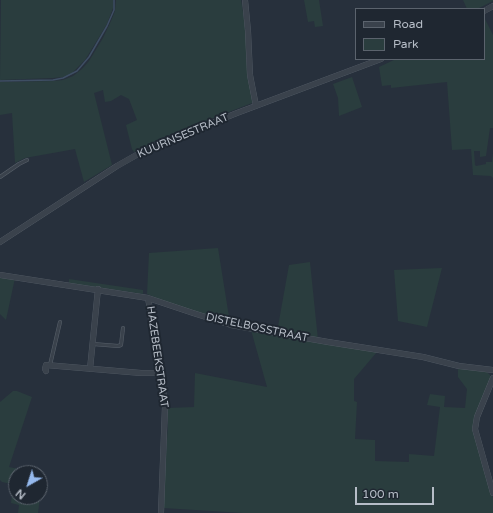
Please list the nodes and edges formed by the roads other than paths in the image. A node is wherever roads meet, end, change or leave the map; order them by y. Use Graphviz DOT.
graph roads {
  1 [pos="245,0"];
  2 [pos="378,60"];
  3 [pos="256,106"];
  4 [pos="27,160"];
  5 [pos="0,177"];
  6 [pos="0,242"];
  7 [pos="0,275"];
  8 [pos="98,289"];
  9 [pos="148,298"];
  10 [pos="60,322"];
  11 [pos="123,328"];
  12 [pos="93,344"];
  13 [pos="50,365"];
  14 [pos="90,369"];
  15 [pos="493,370"];
  16 [pos="46,371"];
  17 [pos="161,373"];
  18 [pos="493,378"];
  19 [pos="493,493"];
  20 [pos="161,513"];
  1 -- 3 [label="street"];
  2 -- 3 [label="street, KUURNSESTRAAT"];
  3 -- 6 [label="street, KUURNSESTRAAT"];
  4 -- 5 [label="lane"];
  7 -- 8 [label="street, DISTELBOSSTRAAT"];
  8 -- 9 [label="street, DISTELBOSSTRAAT"];
  8 -- 12 [label="street"];
  9 -- 15 [label="street, DISTELBOSSTRAAT"];
  9 -- 17 [label="street, HAZEBEEKSTRAAT"];
  10 -- 13 [label="lane"];
  11 -- 12 [label="lane"];
  12 -- 14 [label="street"];
  13 -- 14 [label="street"];
  13 -- 16 [label="street"];
  14 -- 17 [label="street"];
  17 -- 20 [label="street, HAZEBEEKSTRAAT"];
  18 -- 19 [label="street"];
}
